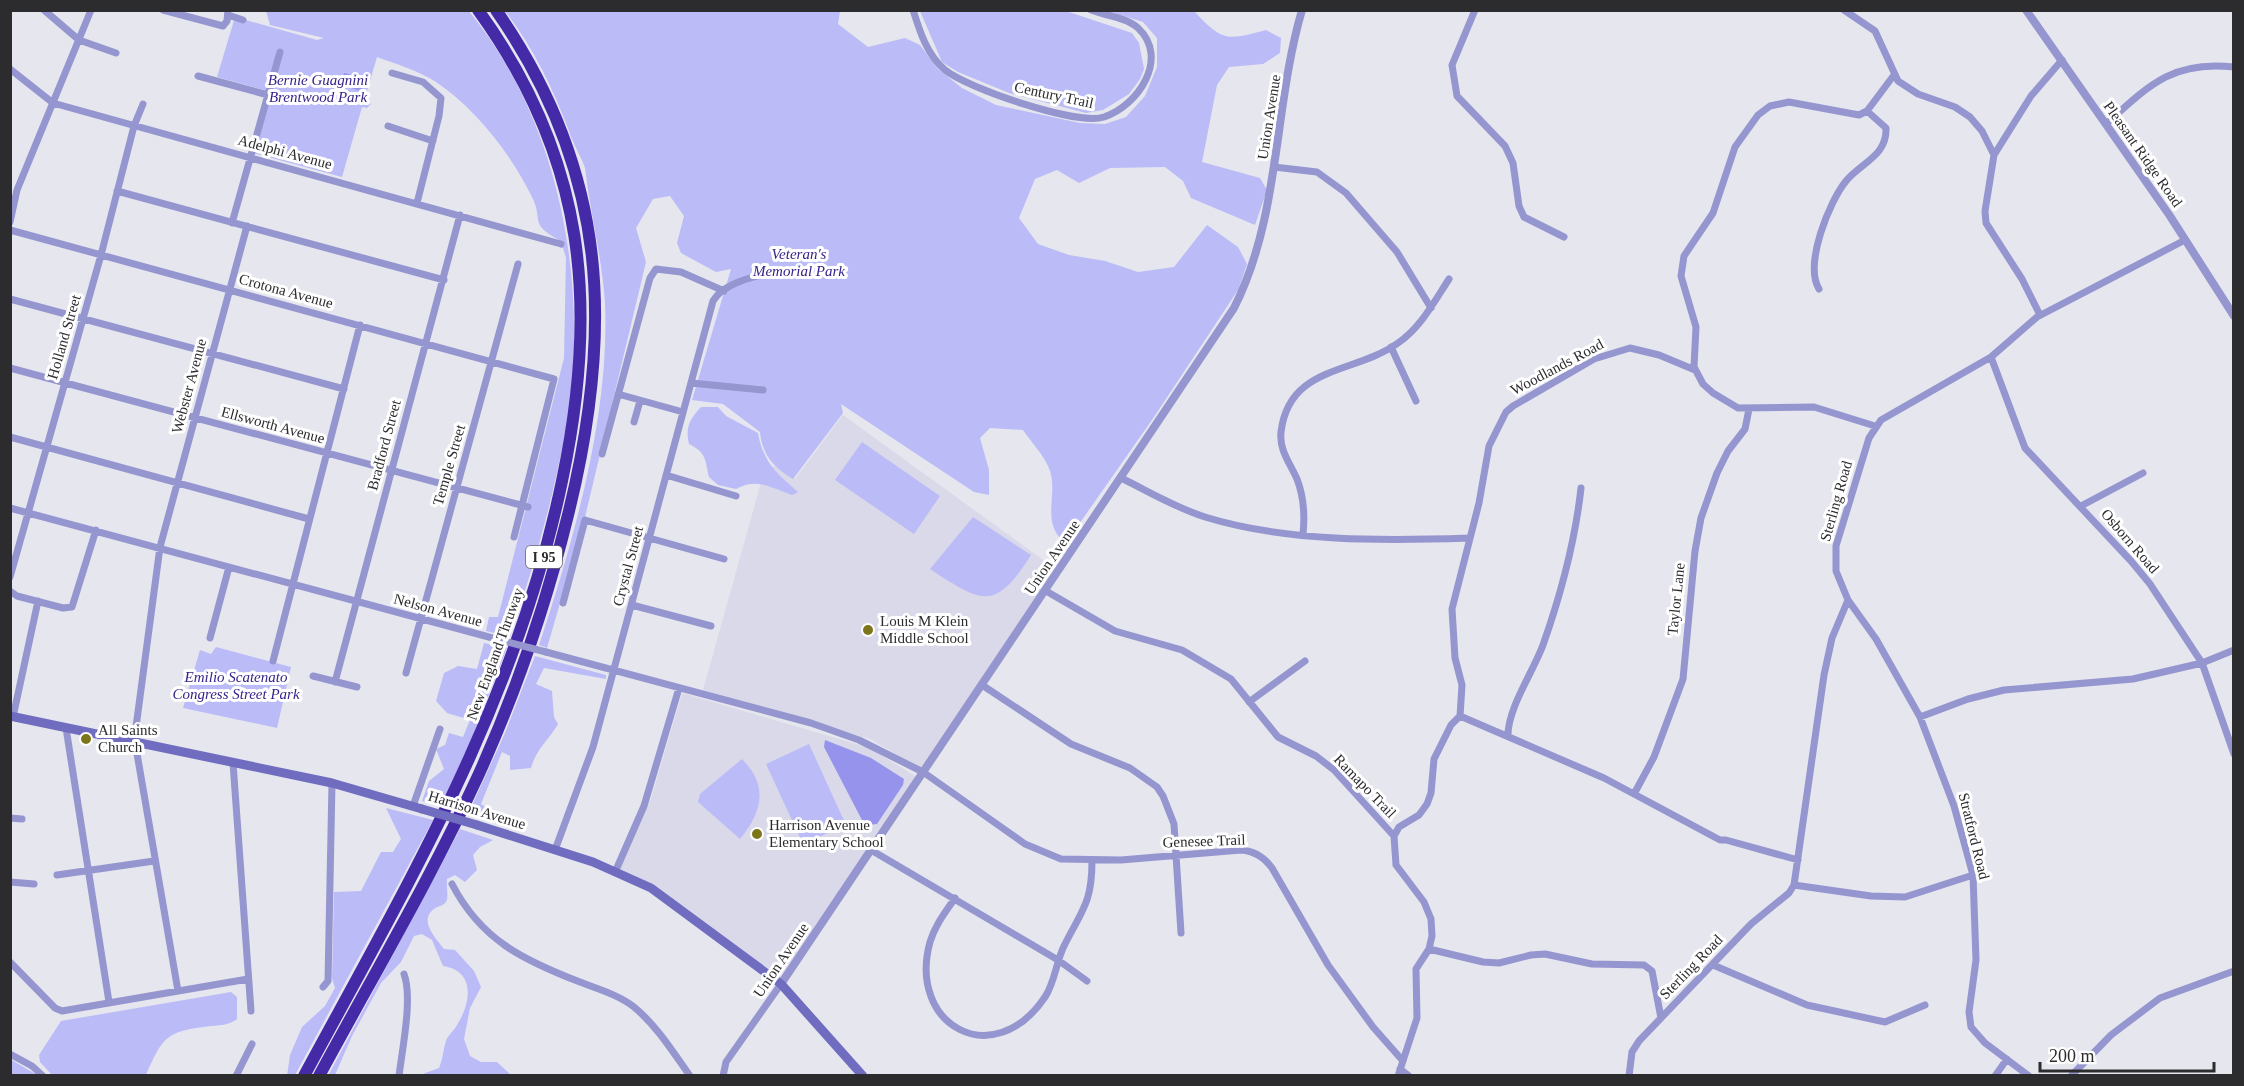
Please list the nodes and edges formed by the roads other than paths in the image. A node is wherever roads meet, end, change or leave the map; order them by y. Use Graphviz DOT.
graph roads {
  1 [pos="44,10"];
  2 [pos="91,10"];
  3 [pos="164,10"];
  4 [pos="478,10"];
  5 [pos="496,10"];
  6 [pos="913,10"];
  7 [pos="1091,10"];
  8 [pos="1302,10"];
  9 [pos="1475,10"];
  10 [pos="1844,10"];
  11 [pos="2026,10"];
  12 [pos="228,13"];
  13 [pos="243,20"];
  14 [pos="79,40"];
  15 [pos="280,52"];
  16 [pos="116,53"];
  17 [pos="2062,60"];
  18 [pos="2234,66"];
  19 [pos="10,69"];
  20 [pos="392,73"];
  21 [pos="1894,75"];
  22 [pos="198,76"];
  23 [pos="268,95"];
  24 [pos="53,103"];
  25 [pos="143,104"];
  26 [pos="1867,111"];
  27 [pos="2106,124"];
  28 [pos="134,126"];
  29 [pos="388,126"];
  30 [pos="433,141"];
  31 [pos="1994,155"];
  32 [pos="249,157"];
  33 [pos="1274,167"];
  34 [pos="10,181"];
  35 [pos="17,190"];
  36 [pos="117,191"];
  37 [pos="417,203"];
  38 [pos="460,215"];
  39 [pos="10,222"];
  40 [pos="232,223"];
  41 [pos="247,226"];
  42 [pos="10,230"];
  43 [pos="1564,237"];
  44 [pos="2185,240"];
  45 [pos="561,244"];
  46 [pos="101,255"];
  47 [pos="518,264"];
  48 [pos="776,272"];
  49 [pos="1449,279"];
  50 [pos="444,280"];
  51 [pos="229,289"];
  52 [pos="1819,289"];
  53 [pos="724,291"];
  54 [pos="10,299"];
  55 [pos="1431,308"];
  56 [pos="2040,315"];
  57 [pos="2234,316"];
  58 [pos="83,320"];
  59 [pos="360,325"];
  60 [pos="426,343"];
  61 [pos="1391,347"];
  62 [pos="212,353"];
  63 [pos="1991,357"];
  64 [pos="493,362"];
  65 [pos="10,368"];
  66 [pos="1695,370"];
  67 [pos="65,382"];
  68 [pos="691,382"];
  69 [pos="344,389"];
  70 [pos="763,390"];
  71 [pos="618,394"];
  72 [pos="640,401"];
  73 [pos="1416,401"];
  74 [pos="1749,409"];
  75 [pos="682,412"];
  76 [pos="195,417"];
  77 [pos="634,422"];
  78 [pos="1875,426"];
  79 [pos="10,437"];
  80 [pos="47,447"];
  81 [pos="327,454"];
  82 [pos="602,454"];
  83 [pos="391,471"];
  84 [pos="2144,473"];
  85 [pos="666,475"];
  86 [pos="1121,478"];
  87 [pos="176,482"];
  88 [pos="456,488"];
  89 [pos="1581,488"];
  90 [pos="736,496"];
  91 [pos="2081,506"];
  92 [pos="525,507"];
  93 [pos="10,508"];
  94 [pos="30,514"];
  95 [pos="309,519"];
  96 [pos="96,530"];
  97 [pos="1303,534"];
  98 [pos="514,537"];
  99 [pos="1469,538"];
  100 [pos="650,539"];
  101 [pos="160,548"];
  102 [pos="724,559"];
  103 [pos="229,567"];
  104 [pos="10,577"];
  105 [pos="292,584"];
  106 [pos="11,591"];
  107 [pos="1046,591"];
  108 [pos="1848,600"];
  109 [pos="38,601"];
  110 [pos="356,602"];
  111 [pos="562,603"];
  112 [pos="632,605"];
  113 [pos="421,620"];
  114 [pos="711,626"];
  115 [pos="210,638"];
  116 [pos="2234,650"];
  117 [pos="273,661"];
  118 [pos="1305,661"];
  119 [pos="2202,663"];
  120 [pos="613,671"];
  121 [pos="406,673"];
  122 [pos="313,676"];
  123 [pos="335,682"];
  124 [pos="982,685"];
  125 [pos="357,687"];
  126 [pos="679,688"];
  127 [pos="1249,702"];
  128 [pos="1460,716"];
  129 [pos="12,717"];
  130 [pos="1920,717"];
  131 [pos="66,728"];
  132 [pos="440,729"];
  133 [pos="1508,735"];
  134 [pos="135,742"];
  135 [pos="2234,754"];
  136 [pos="233,763"];
  137 [pos="922,772"];
  138 [pos="332,783"];
  139 [pos="1634,794"];
  140 [pos="417,807"];
  141 [pos="10,818"];
  142 [pos="22,819"];
  143 [pos="1394,836"];
  144 [pos="555,850"];
  145 [pos="871,850"];
  146 [pos="1176,855"];
  147 [pos="1798,860"];
  148 [pos="154,861"];
  149 [pos="1092,861"];
  150 [pos="88,870"];
  151 [pos="616,870"];
  152 [pos="57,875"];
  153 [pos="1973,875"];
  154 [pos="10,882"];
  155 [pos="34,884"];
  156 [pos="452,884"];
  157 [pos="1794,885"];
  158 [pos="955,898"];
  159 [pos="1181,933"];
  160 [pos="1429,949"];
  161 [pos="1058,960"];
  162 [pos="10,962"];
  163 [pos="1713,965"];
  164 [pos="2234,971"];
  165 [pos="404,974"];
  166 [pos="248,979"];
  167 [pos="1087,981"];
  168 [pos="781,984"];
  169 [pos="323,987"];
  170 [pos="178,990"];
  171 [pos="109,1002"];
  172 [pos="1925,1005"];
  173 [pos="251,1011"];
  174 [pos="1661,1018"];
  175 [pos="252,1044"];
  176 [pos="10,1054"];
  177 [pos="2007,1059"];
  178 [pos="1400,1069"];
  179 [pos="43,1076"];
  180 [pos="236,1076"];
  181 [pos="304,1076"];
  182 [pos="319,1076"];
  183 [pos="399,1076"];
  184 [pos="690,1076"];
  185 [pos="723,1076"];
  186 [pos="863,1076"];
  187 [pos="1409,1076"];
  188 [pos="1629,1076"];
  189 [pos="1995,1076"];
  190 [pos="2029,1076"];
  191 [pos="2071,1076"];
  1 -- 14 [label="street"];
  2 -- 14 [label="street"];
  3 -- 12 [label="street"];
  4 -- 181 [label="highway, New England Thruway / I 95"];
  5 -- 182 [label="highway, New England Thruway / I 95"];
  6 -- 7 [label="street, Century Trail"];
  8 -- 33 [label="street, Union Avenue"];
  9 -- 43 [label="street"];
  10 -- 21 [label="street"];
  11 -- 17 [label="street, Pleasant Ridge Road"];
  12 -- 13 [label="street"];
  14 -- 16 [label="street"];
  14 -- 24 [label="street"];
  15 -- 23 [label="street"];
  17 -- 27 [label="street, Pleasant Ridge Road"];
  17 -- 31 [label="street"];
  18 -- 27 [label="street"];
  19 -- 24 [label="street, Adelphi Avenue"];
  20 -- 30 [label="street"];
  21 -- 26 [label="street"];
  21 -- 31 [label="street"];
  22 -- 23 [label="street"];
  23 -- 32 [label="street"];
  24 -- 28 [label="street, Adelphi Avenue"];
  24 -- 35 [label="street"];
  25 -- 28 [label="street, Holland Street"];
  26 -- 52 [label="street"];
  26 -- 66 [label="street"];
  27 -- 44 [label="street, Pleasant Ridge Road"];
  28 -- 32 [label="street, Adelphi Avenue"];
  28 -- 36 [label="street, Holland Street"];
  29 -- 30 [label="street"];
  30 -- 37 [label="street"];
  31 -- 56 [label="street"];
  32 -- 37 [label="street, Adelphi Avenue"];
  32 -- 40 [label="street"];
  33 -- 55 [label="street"];
  33 -- 86 [label="street, Union Avenue"];
  34 -- 35 [label="street"];
  35 -- 39 [label="street"];
  36 -- 40 [label="street"];
  36 -- 46 [label="street, Holland Street"];
  37 -- 38 [label="street, Adelphi Avenue"];
  38 -- 45 [label="street, Adelphi Avenue"];
  38 -- 50 [label="street, Bradford Street"];
  40 -- 41 [label="street"];
  41 -- 50 [label="street"];
  41 -- 51 [label="street, Webster Avenue"];
  42 -- 46 [label="street, Crotona Avenue"];
  44 -- 56 [label="street"];
  44 -- 57 [label="street, Pleasant Ridge Road"];
  46 -- 51 [label="street, Crotona Avenue"];
  46 -- 58 [label="street, Holland Street"];
  47 -- 64 [label="street, Temple Street"];
  48 -- 53 [label="street"];
  49 -- 55 [label="street"];
  50 -- 60 [label="street, Bradford Street"];
  51 -- 59 [label="street, Crotona Avenue"];
  51 -- 62 [label="street, Webster Avenue"];
  53 -- 68 [label="street, Crystal Street"];
  53 -- 71 [label="street"];
  54 -- 58 [label="street"];
  55 -- 61 [label="street"];
  56 -- 63 [label="street"];
  58 -- 62 [label="street"];
  58 -- 67 [label="street, Holland Street"];
  59 -- 60 [label="street, Crotona Avenue"];
  59 -- 69 [label="street"];
  60 -- 64 [label="street, Crotona Avenue"];
  60 -- 83 [label="street, Bradford Street"];
  61 -- 73 [label="street"];
  61 -- 97 [label="street"];
  62 -- 69 [label="street"];
  62 -- 76 [label="street, Webster Avenue"];
  63 -- 78 [label="street"];
  63 -- 91 [label="street, Osborn Road"];
  64 -- 88 [label="street, Temple Street"];
  64 -- 92 [label="street, Crotona Avenue"];
  65 -- 67 [label="street, Ellsworth Avenue"];
  66 -- 74 [label="street"];
  66 -- 99 [label="street, Woodlands Road"];
  67 -- 76 [label="street, Ellsworth Avenue"];
  67 -- 80 [label="street, Holland Street"];
  68 -- 70 [label="street"];
  68 -- 75 [label="street, Crystal Street"];
  69 -- 81 [label="street"];
  71 -- 72 [label="street"];
  71 -- 82 [label="street"];
  72 -- 75 [label="street"];
  72 -- 77 [label="street"];
  74 -- 78 [label="street"];
  74 -- 139 [label="street, Taylor Lane"];
  75 -- 85 [label="street, Crystal Street"];
  76 -- 81 [label="street, Ellsworth Avenue"];
  76 -- 87 [label="street, Webster Avenue"];
  78 -- 108 [label="street, Sterling Road"];
  79 -- 80 [label="street"];
  80 -- 87 [label="street"];
  80 -- 94 [label="street, Holland Street"];
  81 -- 83 [label="street, Ellsworth Avenue"];
  81 -- 95 [label="street"];
  83 -- 88 [label="street, Ellsworth Avenue"];
  83 -- 110 [label="street, Bradford Street"];
  84 -- 91 [label="street"];
  85 -- 90 [label="street"];
  85 -- 100 [label="street, Crystal Street"];
  86 -- 97 [label="street"];
  86 -- 107 [label="street, Union Avenue"];
  87 -- 95 [label="street"];
  87 -- 101 [label="street, Webster Avenue"];
  88 -- 92 [label="street, Ellsworth Avenue"];
  88 -- 113 [label="street, Temple Street"];
  89 -- 133 [label="street"];
  91 -- 119 [label="street, Osborn Road"];
  92 -- 98 [label="street"];
  93 -- 94 [label="street, Nelson Avenue"];
  94 -- 96 [label="street, Nelson Avenue"];
  94 -- 104 [label="street, Holland Street"];
  95 -- 105 [label="street"];
  96 -- 101 [label="street, Nelson Avenue"];
  96 -- 109 [label="street"];
  97 -- 99 [label="street"];
  99 -- 128 [label="street, Woodlands Road"];
  100 -- 102 [label="street"];
  100 -- 111 [label="street"];
  100 -- 112 [label="street, Crystal Street"];
  101 -- 103 [label="street, Nelson Avenue"];
  101 -- 134 [label="street, Webster Avenue"];
  103 -- 105 [label="street, Nelson Avenue"];
  103 -- 115 [label="street"];
  105 -- 110 [label="street, Nelson Avenue"];
  105 -- 117 [label="street"];
  106 -- 109 [label="street"];
  107 -- 124 [label="street, Union Avenue"];
  107 -- 127 [label="street, Ramapo Trail"];
  108 -- 130 [label="street, Stratford Road"];
  108 -- 147 [label="street"];
  109 -- 129 [label="street"];
  110 -- 113 [label="street, Nelson Avenue"];
  110 -- 123 [label="street, Bradford Street"];
  112 -- 114 [label="street"];
  112 -- 120 [label="street, Crystal Street"];
  113 -- 120 [label="street, Nelson Avenue, bridge"];
  113 -- 121 [label="street, Temple Street"];
  116 -- 119 [label="street"];
  118 -- 127 [label="street"];
  119 -- 130 [label="street"];
  119 -- 135 [label="street, Osborn Road"];
  120 -- 126 [label="street, Nelson Avenue"];
  120 -- 144 [label="street, Crystal Street"];
  122 -- 123 [label="street"];
  123 -- 125 [label="street"];
  124 -- 137 [label="street, Union Avenue"];
  124 -- 146 [label="street"];
  126 -- 137 [label="street, Nelson Avenue"];
  126 -- 151 [label="street"];
  127 -- 143 [label="street, Ramapo Trail"];
  128 -- 133 [label="street"];
  128 -- 143 [label="street"];
  129 -- 131 [label="main road, Harrison Avenue"];
  130 -- 153 [label="street, Stratford Road"];
  131 -- 134 [label="main road, Harrison Avenue"];
  131 -- 150 [label="street"];
  132 -- 140 [label="street"];
  133 -- 139 [label="street"];
  134 -- 136 [label="main road, Harrison Avenue"];
  134 -- 148 [label="street, Webster Avenue"];
  136 -- 138 [label="main road, Harrison Avenue"];
  136 -- 166 [label="street"];
  137 -- 145 [label="street, Union Avenue"];
  137 -- 149 [label="street, Genesee Trail"];
  138 -- 140 [label="main road, Harrison Avenue"];
  138 -- 169 [label="street"];
  139 -- 147 [label="street"];
  140 -- 144 [label="main road, Harrison Avenue, bridge"];
  141 -- 142 [label="street"];
  143 -- 160 [label="street"];
  144 -- 151 [label="main road, Harrison Avenue"];
  145 -- 158 [label="street"];
  145 -- 168 [label="street, Union Avenue"];
  146 -- 149 [label="street, Genesee Trail"];
  146 -- 159 [label="street"];
  146 -- 178 [label="street, Genesee Trail"];
  147 -- 157 [label="street"];
  148 -- 150 [label="street"];
  148 -- 170 [label="street, Webster Avenue"];
  149 -- 161 [label="street"];
  150 -- 152 [label="street"];
  150 -- 171 [label="street"];
  151 -- 168 [label="main road, Harrison Avenue"];
  153 -- 157 [label="street"];
  153 -- 177 [label="street, Stratford Road"];
  154 -- 155 [label="street"];
  156 -- 184 [label="street"];
  157 -- 163 [label="street, Sterling Road"];
  158 -- 161 [label="street"];
  158 -- 161 [label="street"];
  160 -- 174 [label="street"];
  160 -- 178 [label="street"];
  161 -- 167 [label="street"];
  162 -- 171 [label="street"];
  163 -- 172 [label="street"];
  163 -- 174 [label="street, Sterling Road"];
  164 -- 191 [label="street"];
  165 -- 183 [label="street"];
  166 -- 170 [label="street"];
  166 -- 173 [label="street"];
  168 -- 185 [label="street, Union Avenue"];
  168 -- 186 [label="main road, Harrison Avenue"];
  170 -- 171 [label="street"];
  174 -- 188 [label="street, Sterling Road"];
  175 -- 180 [label="street"];
  176 -- 179 [label="street"];
  177 -- 189 [label="street"];
  177 -- 190 [label="street, Stratford Road"];
  178 -- 187 [label="street"];
}
